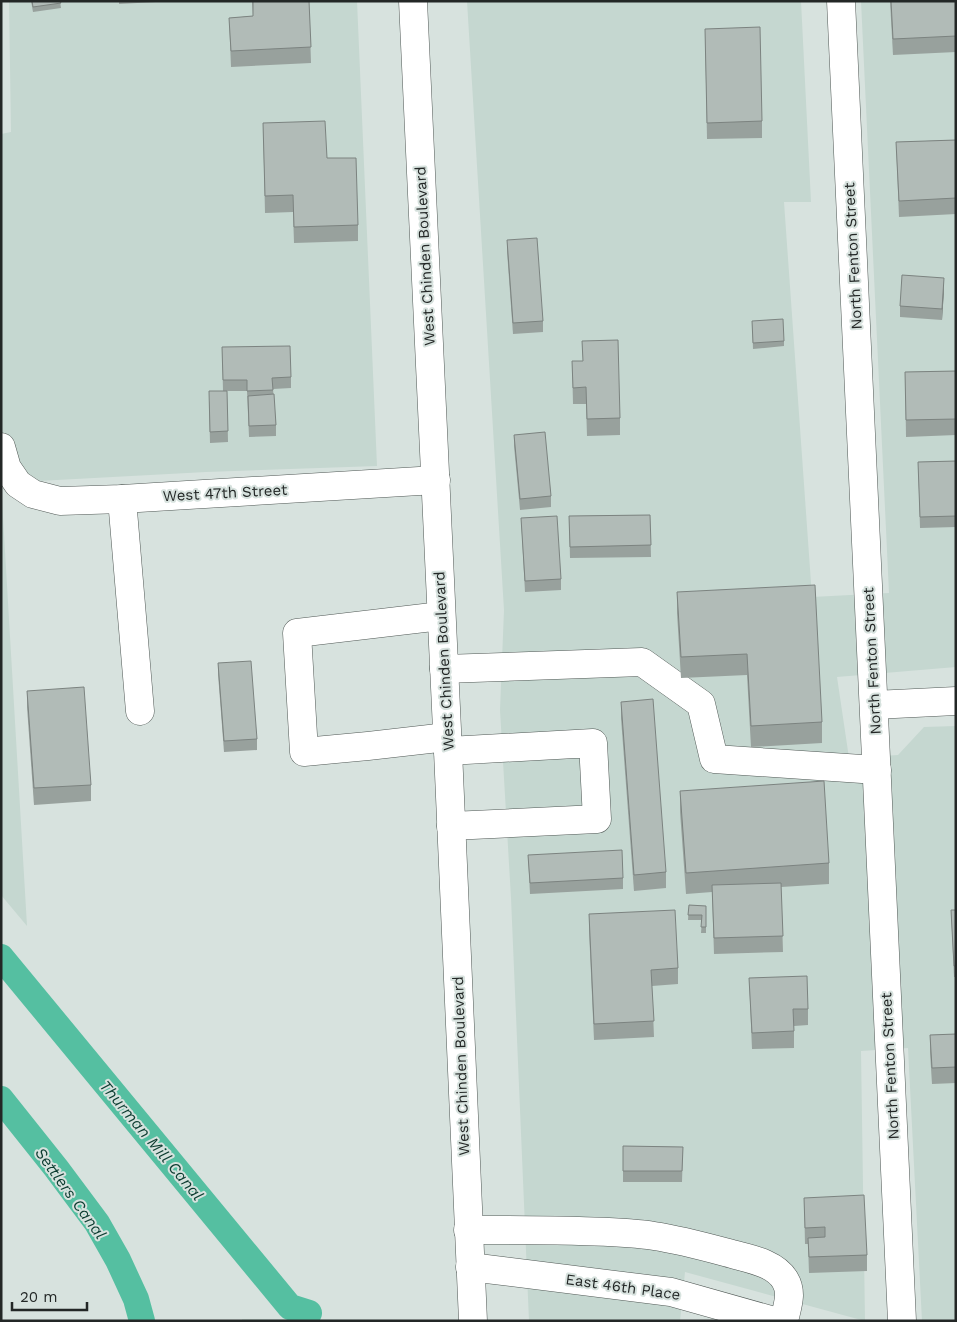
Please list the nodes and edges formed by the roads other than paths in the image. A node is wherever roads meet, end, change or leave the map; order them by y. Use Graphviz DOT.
graph roads {
  1 [pos="413,1"];
  2 [pos="841,1"];
  3 [pos="1,447"];
  4 [pos="436,480"];
  5 [pos="122,499"];
  6 [pos="442,616"];
  7 [pos="444,669"];
  8 [pos="956,701"];
  9 [pos="874,705"];
  10 [pos="140,711"];
  11 [pos="448,744"];
  12 [pos="877,770"];
  13 [pos="451,826"];
  14 [pos="468,1230"];
  15 [pos="470,1267"];
  16 [pos="473,1321"];
  17 [pos="774,1321"];
  18 [pos="784,1321"];
  19 [pos="902,1321"];
  1 -- 4 [label="street, West Chinden Boulevard"];
  2 -- 9 [label="street, North Fenton Street"];
  3 -- 5 [label="street, West 47th Street"];
  4 -- 5 [label="street, West 47th Street"];
  4 -- 6 [label="street, West Chinden Boulevard"];
  5 -- 10 [label="street"];
  6 -- 7 [label="street, West Chinden Boulevard"];
  6 -- 11 [label="street"];
  7 -- 11 [label="street, West Chinden Boulevard"];
  7 -- 12 [label="street"];
  8 -- 9 [label="street"];
  9 -- 12 [label="street, North Fenton Street"];
  11 -- 13 [label="street, West Chinden Boulevard"];
  11 -- 13 [label="street"];
  12 -- 19 [label="street, North Fenton Street"];
  13 -- 14 [label="street, West Chinden Boulevard"];
  14 -- 15 [label="street, West Chinden Boulevard"];
  14 -- 18 [label="street"];
  15 -- 16 [label="street, West Chinden Boulevard"];
  15 -- 17 [label="street, East 46th Place"];
}
